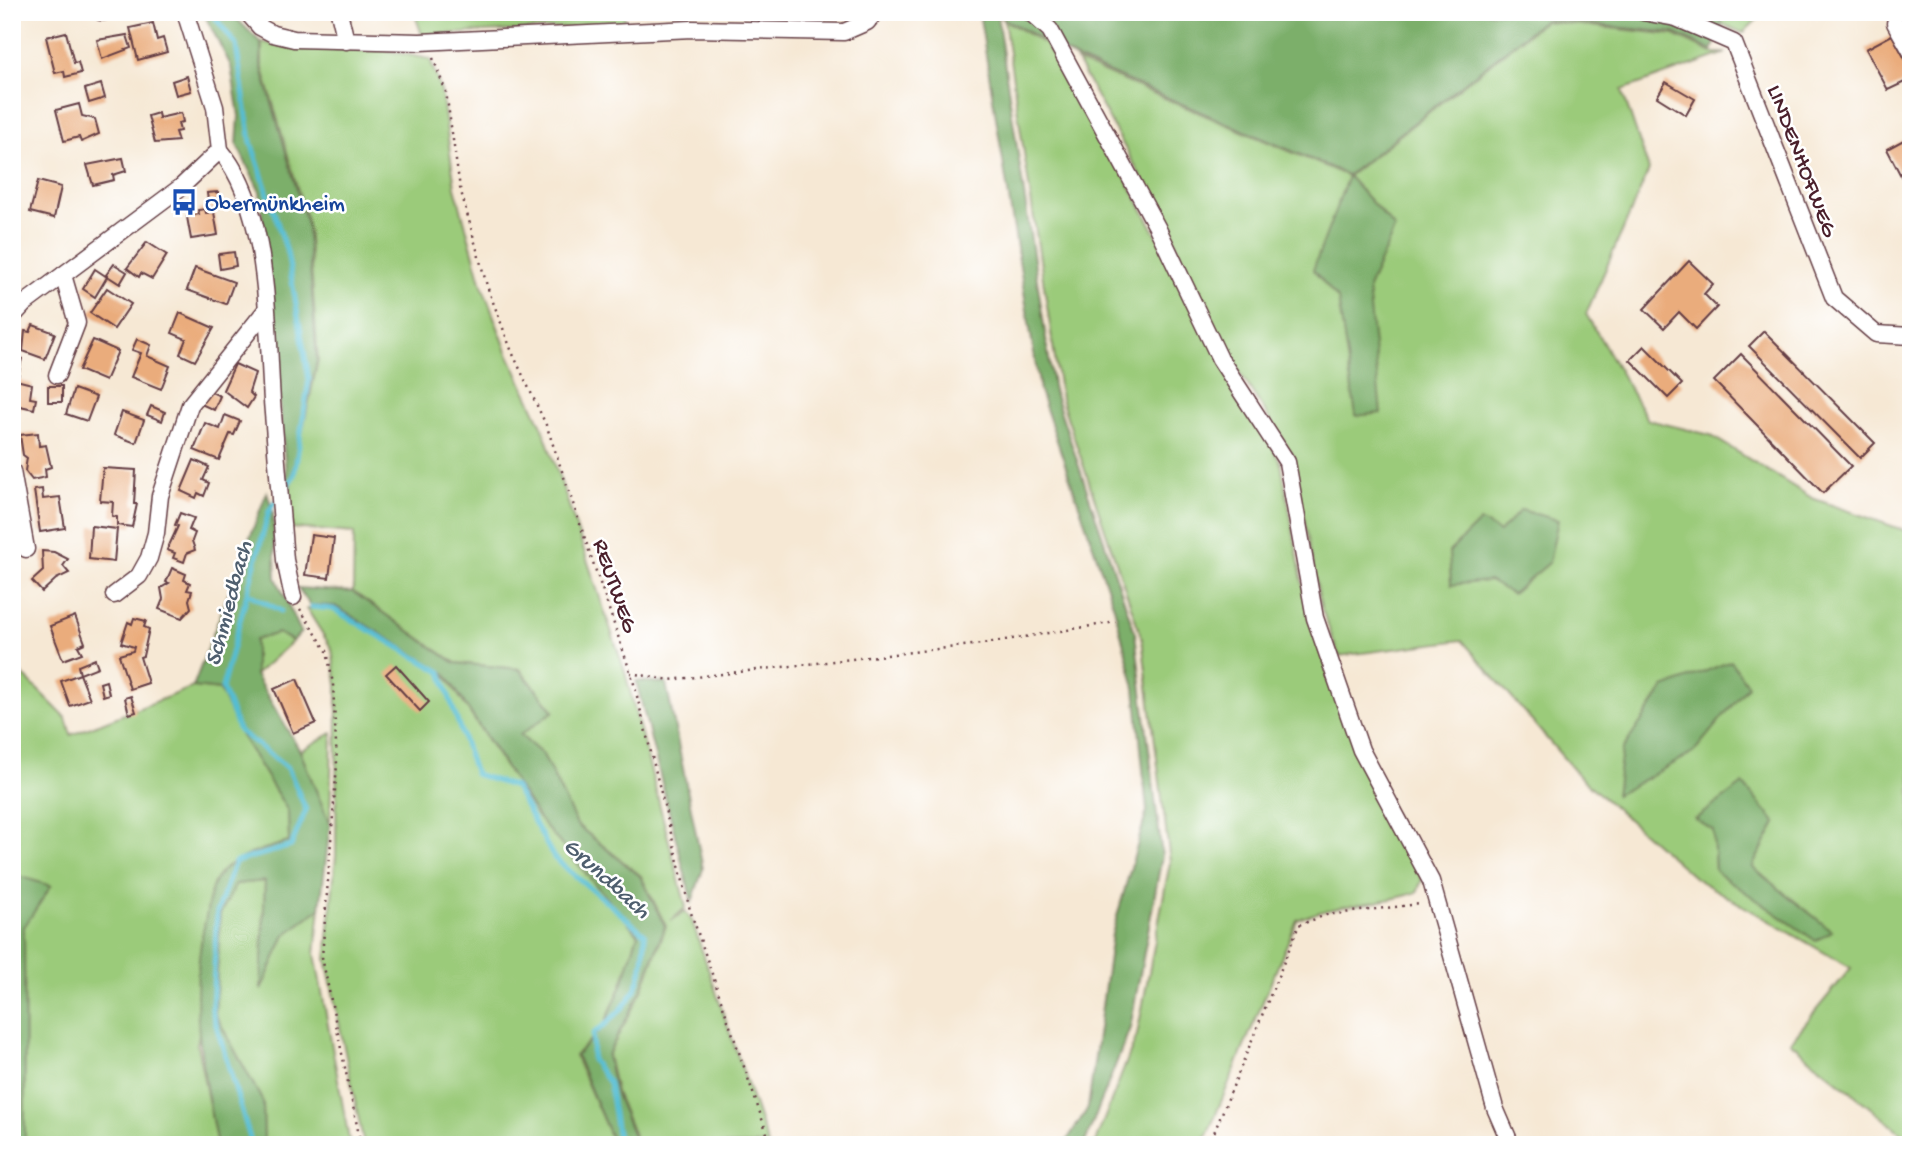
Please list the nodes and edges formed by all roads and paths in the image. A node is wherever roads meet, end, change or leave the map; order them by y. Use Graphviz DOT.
graph roads {
  1 [pos="185,12"];
  2 [pos="247,12"];
  3 [pos="339,12"];
  4 [pos="875,12"];
  5 [pos="1030,12"];
  6 [pos="1643,12"];
  7 [pos="1895,23"];
  8 [pos="346,41"];
  9 [pos="420,42"];
  10 [pos="1911,51"];
  11 [pos="220,150"];
  12 [pos="62,275"];
  13 [pos="265,310"];
  14 [pos="12,317"];
  15 [pos="1911,336"];
  16 [pos="57,374"];
  17 [pos="12,471"];
  18 [pos="26,549"];
  19 [pos="114,595"];
  20 [pos="293,597"];
  21 [pos="1116,622"];
  22 [pos="631,673"];
  23 [pos="1437,902"];
  24 [pos="361,1145"];
  25 [pos="771,1145"];
  26 [pos="1209,1145"];
  27 [pos="1511,1145"];
  1 -- 11 [label="street"];
  2 -- 8 [label="street"];
  3 -- 8 [label="street"];
  4 -- 9 [label="street"];
  5 -- 23 [label="street"];
  6 -- 15 [label="street, LINDENHOFWEG"];
  7 -- 10 [label="street"];
  8 -- 9 [label="street"];
  9 -- 22 [label="path, REUTWEG"];
  11 -- 12 [label="street"];
  11 -- 13 [label="street"];
  12 -- 14 [label="street"];
  12 -- 16 [label="street"];
  13 -- 19 [label="street"];
  13 -- 20 [label="street"];
  17 -- 18 [label="street"];
  20 -- 24 [label="path"];
  21 -- 22 [label="path"];
  22 -- 25 [label="path, REUTWEG"];
  23 -- 26 [label="path"];
  23 -- 27 [label="street"];
}
